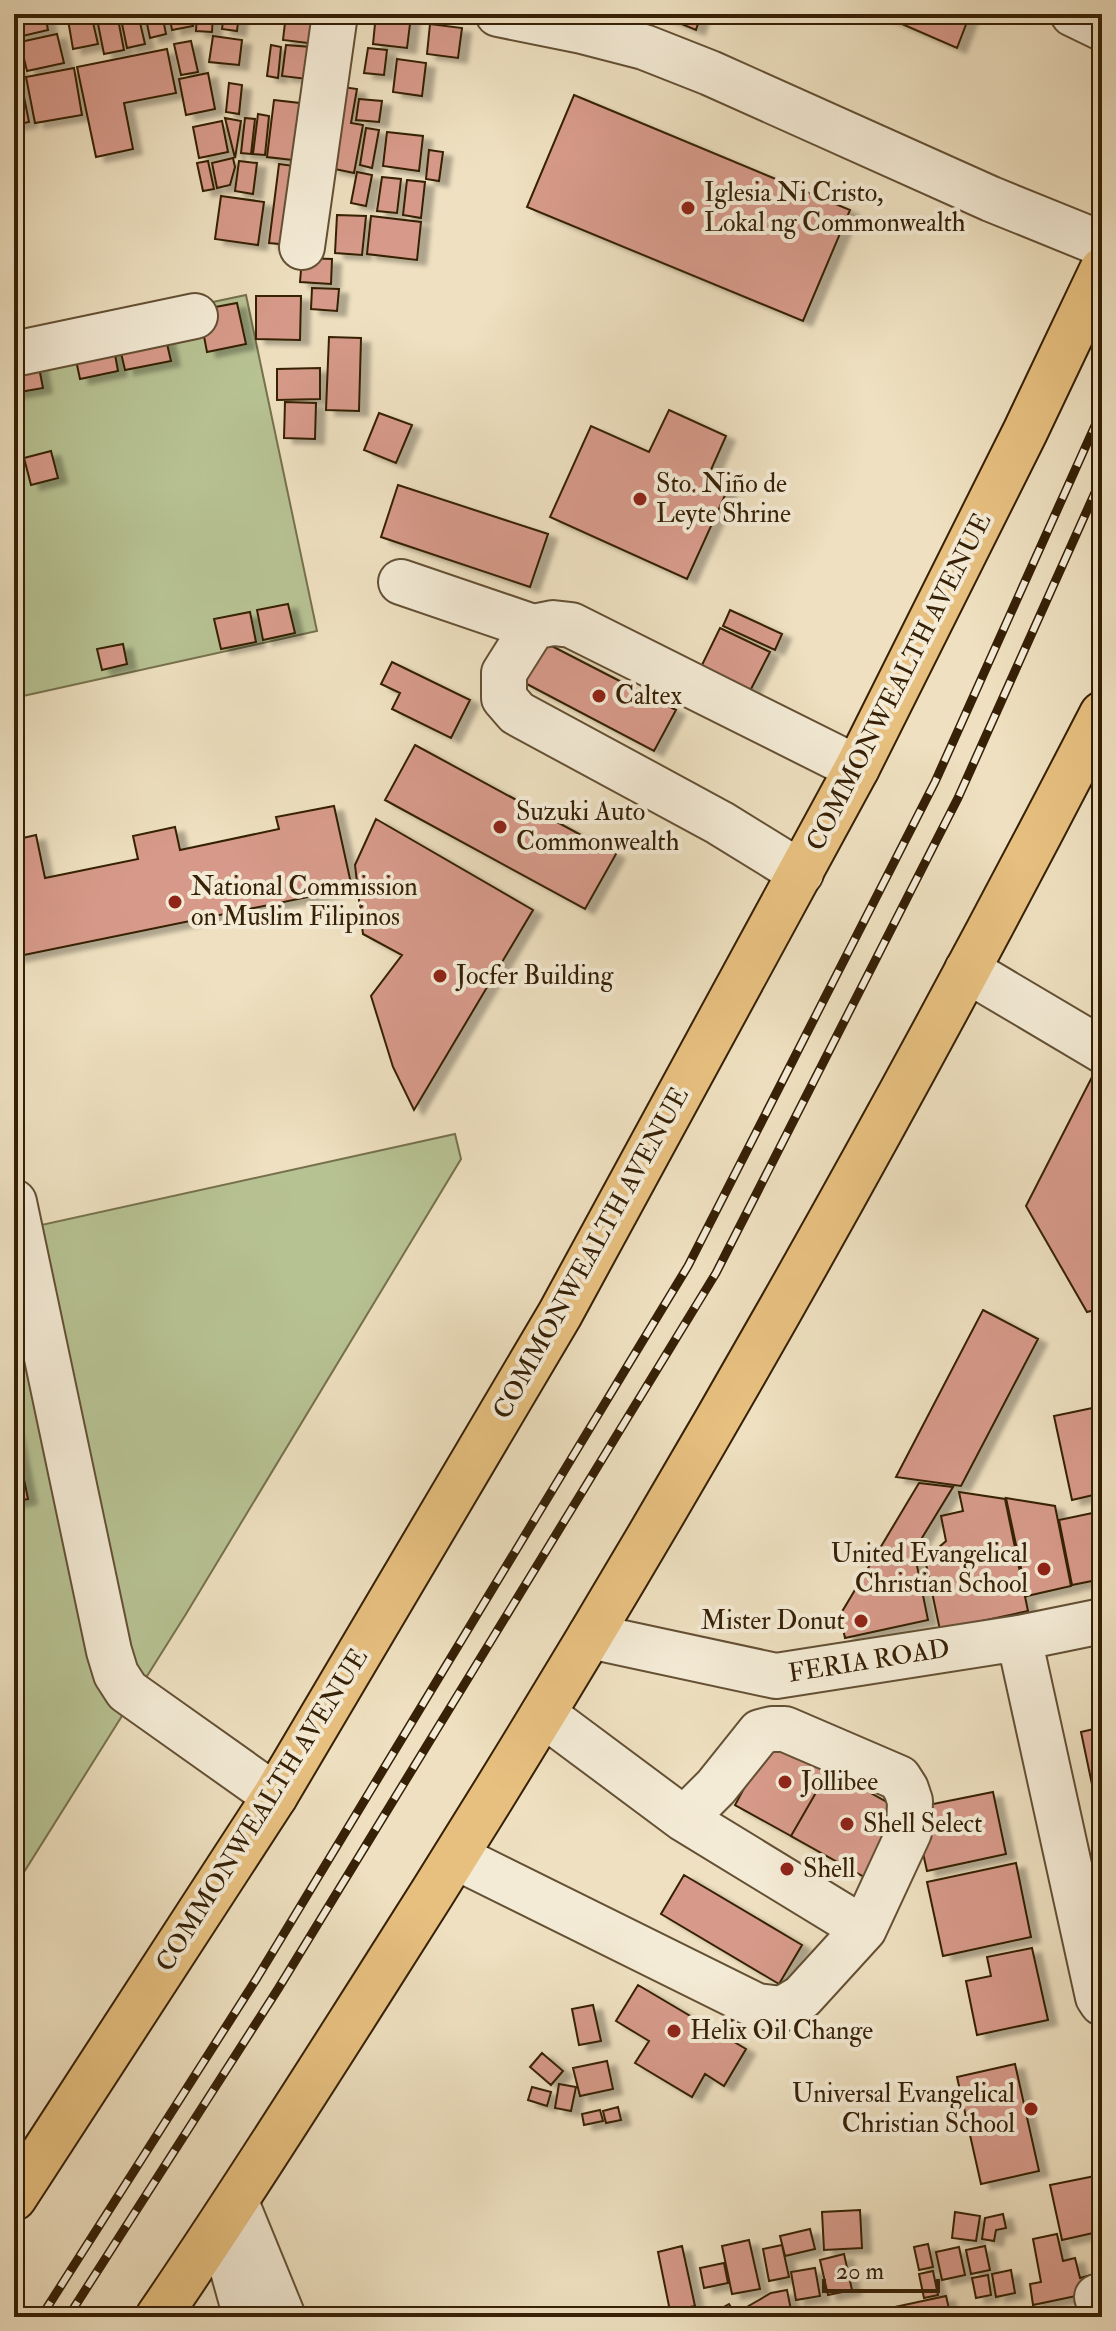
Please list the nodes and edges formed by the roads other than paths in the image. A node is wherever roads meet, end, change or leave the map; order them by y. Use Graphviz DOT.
graph roads {
  1 [pos="335,14"];
  2 [pos="498,14"];
  3 [pos="1073,14"];
  4 [pos="1102,28"];
  5 [pos="1102,244"];
  6 [pos="302,247"];
  7 [pos="1102,270"];
  8 [pos="195,316"];
  9 [pos="14,354"];
  10 [pos="401,582"];
  11 [pos="533,627"];
  12 [pos="1102,714"];
  13 [pos="857,768"];
  14 [pos="801,873"];
  15 [pos="967,970"];
  16 [pos="1102,1050"];
  17 [pos="14,1202"];
  18 [pos="1102,1621"];
  19 [pos="590,1636"];
  20 [pos="1019,1638"];
  21 [pos="543,1714"];
  22 [pos="275,1796"];
  23 [pos="684,1819"];
  24 [pos="456,1857"];
  25 [pos="864,1929"];
  26 [pos="1102,2003"];
  27 [pos="14,2198"];
  28 [pos="228,2214"];
  29 [pos="158,2317"];
  30 [pos="246,2317"];
  31 [pos="283,2317"];
  1 -- 6 [label="street"];
  2 -- 5 [label="street"];
  3 -- 4 [label="street"];
  7 -- 13 [label="main road, COMMONWEALTH AVENUE"];
  8 -- 9 [label="street"];
  10 -- 11 [label="street"];
  11 -- 13 [label="street"];
  11 -- 14 [label="street"];
  12 -- 15 [label="main road"];
  13 -- 14 [label="main road, COMMONWEALTH AVENUE"];
  14 -- 22 [label="main road, COMMONWEALTH AVENUE"];
  15 -- 16 [label="street"];
  15 -- 19 [label="main road"];
  17 -- 22 [label="street"];
  18 -- 20 [label="street, FERIA ROAD"];
  19 -- 20 [label="street, FERIA ROAD"];
  19 -- 21 [label="main road"];
  20 -- 26 [label="street"];
  21 -- 23 [label="street"];
  21 -- 24 [label="main road"];
  22 -- 27 [label="main road, COMMONWEALTH AVENUE"];
  23 -- 25 [label="street"];
  23 -- 25 [label="street"];
  24 -- 25 [label="street"];
  24 -- 28 [label="main road"];
  28 -- 29 [label="main road"];
  28 -- 30 [label="street"];
  28 -- 31 [label="street"];
}
